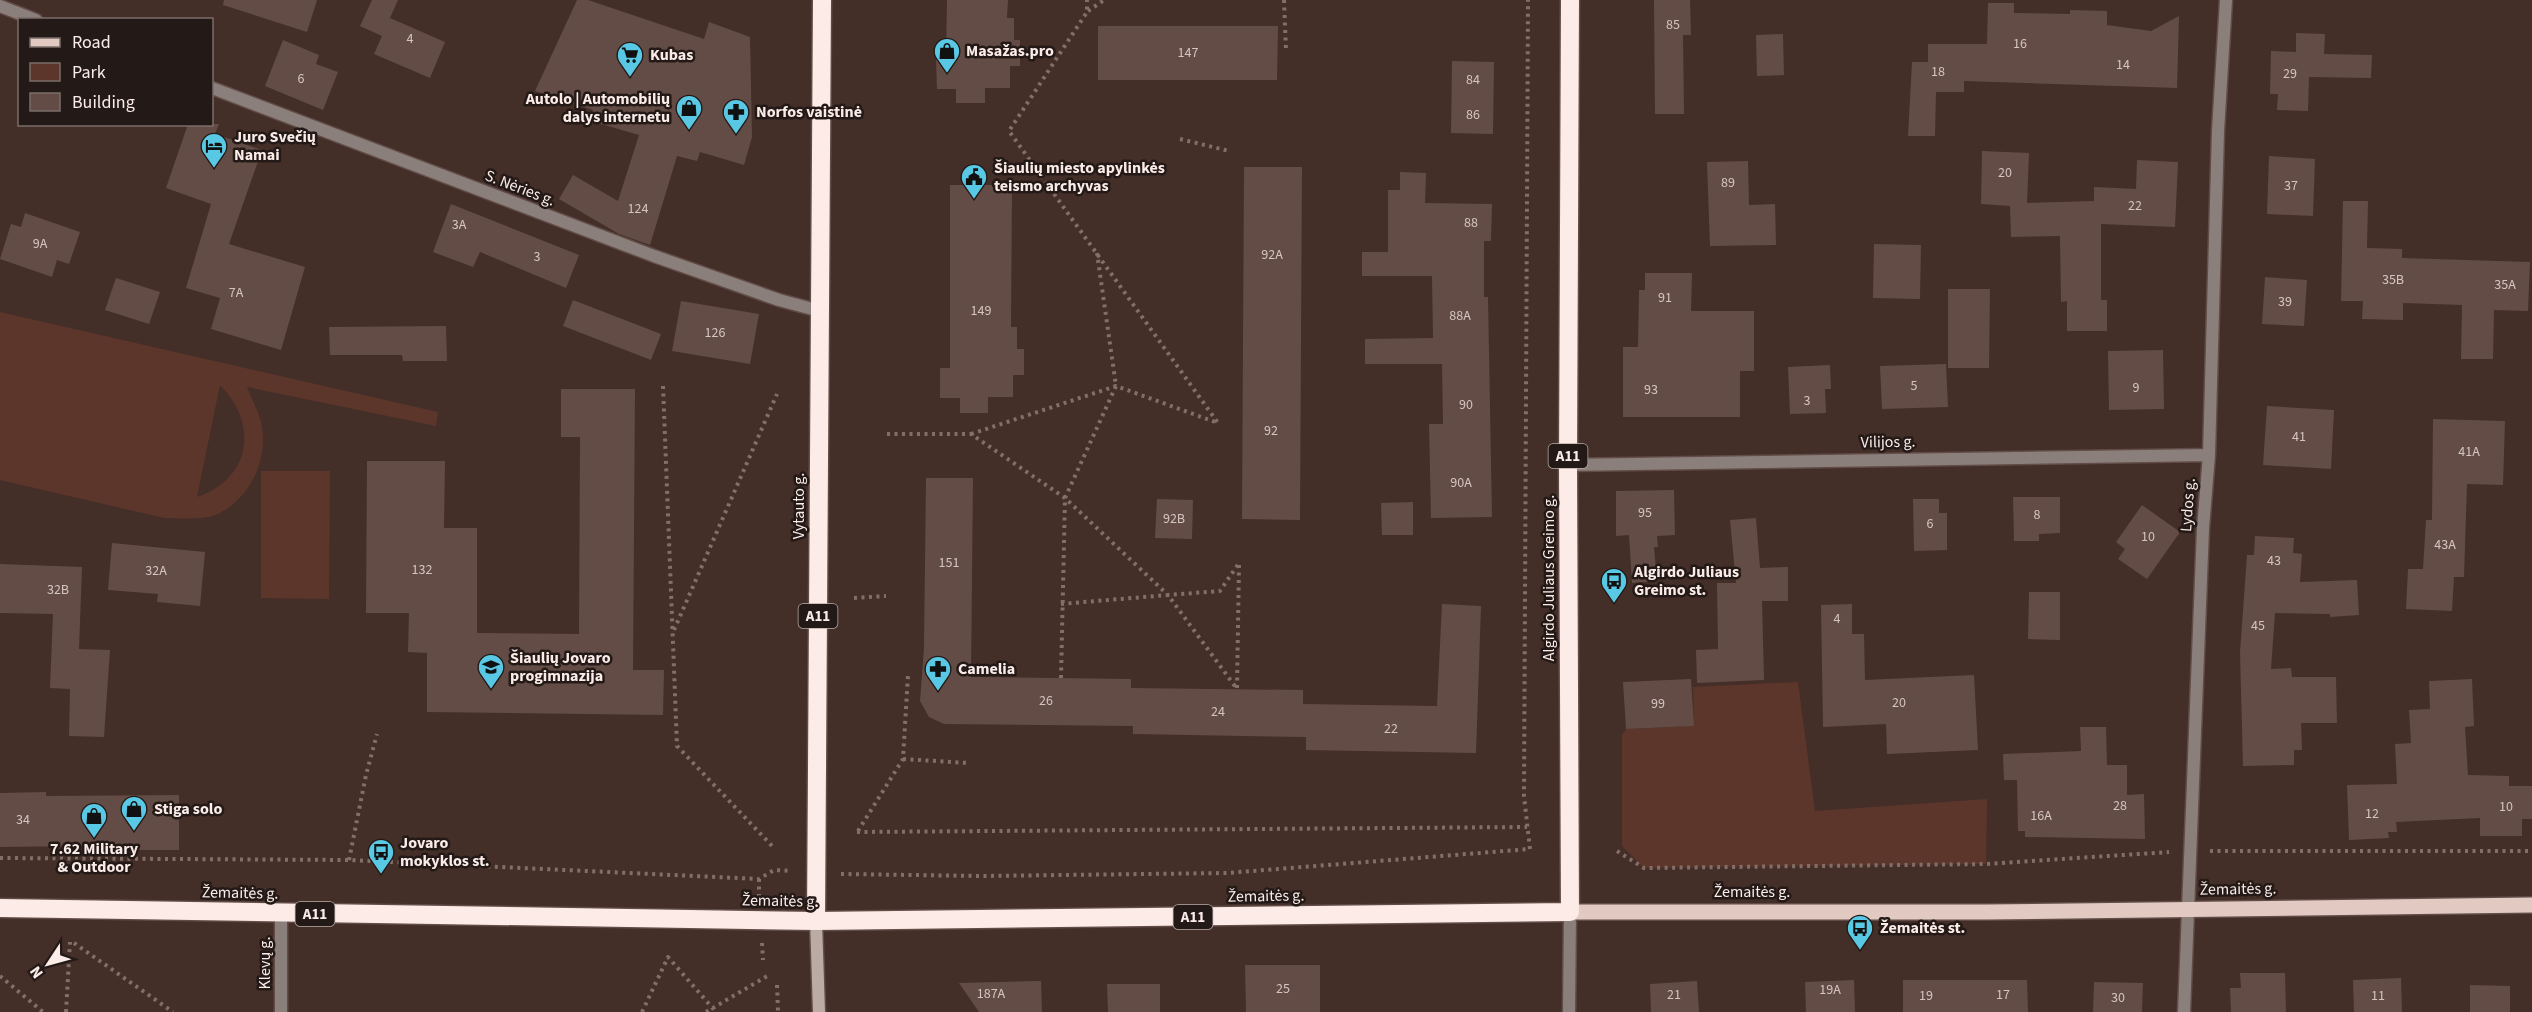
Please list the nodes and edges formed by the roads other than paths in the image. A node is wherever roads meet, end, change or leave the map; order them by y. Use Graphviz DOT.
graph roads {
  1 [pos="822,0"];
  2 [pos="1570,0"];
  3 [pos="2226,0"];
  4 [pos="0,6"];
  5 [pos="31,18"];
  6 [pos="213,87"];
  7 [pos="820,311"];
  8 [pos="2208,455"];
  9 [pos="1568,465"];
  10 [pos="2532,905"];
  11 [pos="0,908"];
  12 [pos="2189,909"];
  13 [pos="1570,912"];
  14 [pos="281,913"];
  15 [pos="816,921"];
  16 [pos="281,1012"];
  17 [pos="819,1012"];
  18 [pos="1569,1012"];
  19 [pos="2184,1012"];
  1 -- 7 [label="highway, Vytauto g. / A11"];
  2 -- 9 [label="highway, Algirdo Juliaus Greimo g. / A11"];
  3 -- 8 [label="street, Lydos g."];
  4 -- 5 [label="street"];
  6 -- 7 [label="street, S. Nėries g."];
  7 -- 15 [label="highway, Vytauto g. / A11"];
  8 -- 9 [label="street, Vilijos g."];
  8 -- 12 [label="street, Lydos g."];
  9 -- 13 [label="highway, Algirdo Juliaus Greimo g. / A11"];
  10 -- 12 [label="main road, Žemaitės g."];
  11 -- 14 [label="highway, Žemaitės g. / A11"];
  12 -- 13 [label="main road, Žemaitės g."];
  12 -- 19 [label="street, Lydos g."];
  13 -- 15 [label="highway, Žemaitės g. / A11"];
  13 -- 18 [label="street, Algirdo Juliaus Greimo g."];
  14 -- 15 [label="highway, Žemaitės g. / A11"];
  14 -- 16 [label="street, Klevų g."];
  15 -- 17 [label="main road, Vytauto g."];
}
